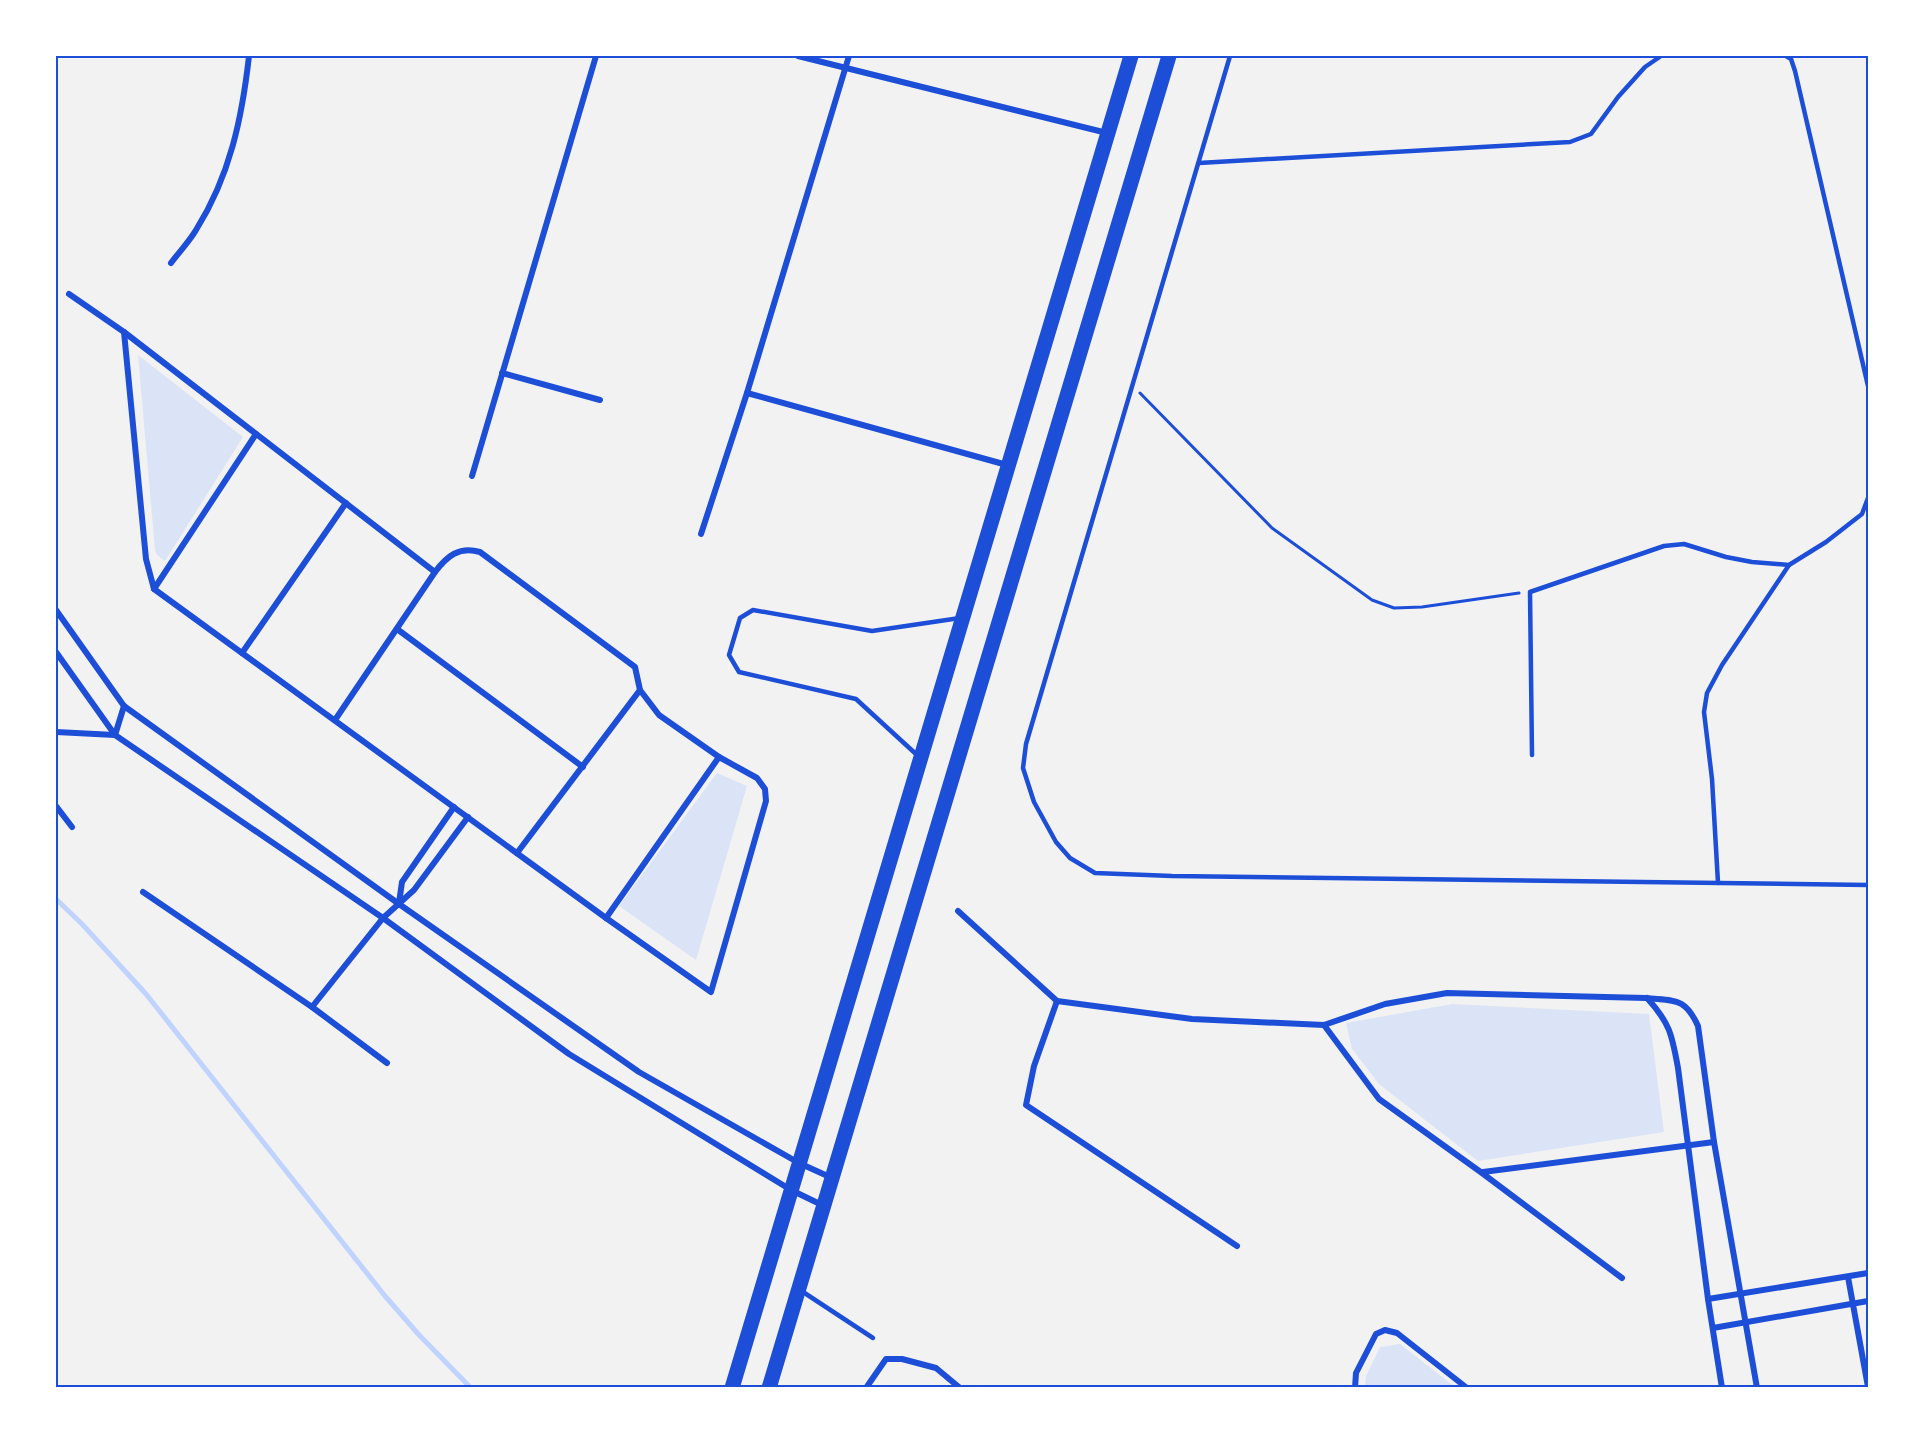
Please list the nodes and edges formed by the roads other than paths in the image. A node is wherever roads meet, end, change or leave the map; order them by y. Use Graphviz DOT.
graph roads {
  1 [pos="249,56"];
  2 [pos="596,56"];
  3 [pos="798,56"];
  4 [pos="849,56"];
  5 [pos="1131,56"];
  6 [pos="1169,56"];
  7 [pos="1230,56"];
  8 [pos="1661,56"];
  9 [pos="1786,56"];
  10 [pos="845,67"];
  11 [pos="1107,133"];
  12 [pos="1199,163"];
  13 [pos="171,263"];
  14 [pos="69,294"];
  15 [pos="124,332"];
  16 [pos="502,373"];
  17 [pos="1869,386"];
  18 [pos="747,393"];
  19 [pos="600,400"];
  20 [pos="256,434"];
  21 [pos="1008,465"];
  22 [pos="472,476"];
  23 [pos="1869,498"];
  24 [pos="346,503"];
  25 [pos="1862,514"];
  26 [pos="1869,516"];
  27 [pos="701,534"];
  28 [pos="1789,565"];
  29 [pos="435,572"];
  30 [pos="154,589"];
  31 [pos="56,610"];
  32 [pos="963,617"];
  33 [pos="397,629"];
  34 [pos="56,652"];
  35 [pos="242,653"];
  36 [pos="640,690"];
  37 [pos="124,706"];
  38 [pos="335,720"];
  39 [pos="56,732"];
  40 [pos="115,735"];
  41 [pos="1532,755"];
  42 [pos="719,757"];
  43 [pos="920,758"];
  44 [pos="583,767"];
  45 [pos="56,806"];
  46 [pos="454,807"];
  47 [pos="468,818"];
  48 [pos="72,827"];
  49 [pos="517,853"];
  50 [pos="1718,884"];
  51 [pos="1869,885"];
  52 [pos="143,892"];
  53 [pos="399,904"];
  54 [pos="958,911"];
  55 [pos="383,918"];
  56 [pos="606,918"];
  57 [pos="1646,998"];
  58 [pos="1057,1001"];
  59 [pos="312,1007"];
  60 [pos="1324,1025"];
  61 [pos="387,1063"];
  62 [pos="1714,1142"];
  63 [pos="1688,1146"];
  64 [pos="799,1163"];
  65 [pos="1482,1173"];
  66 [pos="832,1178"];
  67 [pos="791,1190"];
  68 [pos="822,1206"];
  69 [pos="1237,1246"];
  70 [pos="1869,1273"];
  71 [pos="1848,1277"];
  72 [pos="1622,1278"];
  73 [pos="798,1288"];
  74 [pos="1741,1293"];
  75 [pos="1708,1299"];
  76 [pos="1869,1301"];
  77 [pos="1853,1304"];
  78 [pos="1747,1322"];
  79 [pos="1713,1328"];
  80 [pos="873,1338"];
  81 [pos="1869,1387"];
  82 [pos="732,1388"];
  83 [pos="769,1388"];
  84 [pos="866,1388"];
  85 [pos="960,1388"];
  86 [pos="1355,1388"];
  87 [pos="1467,1388"];
  88 [pos="1722,1388"];
  89 [pos="1757,1388"];
  1 -- 13 [label="street"];
  2 -- 16 [label="street"];
  3 -- 10 [label="street"];
  4 -- 10 [label="street"];
  5 -- 11 [label="main road"];
  6 -- 66 [label="main road"];
  7 -- 12 [label="lane"];
  8 -- 12 [label="lane"];
  9 -- 17 [label="lane"];
  10 -- 11 [label="street"];
  10 -- 18 [label="street"];
  11 -- 21 [label="main road"];
  12 -- 50 [label="lane"];
  14 -- 15 [label="street"];
  15 -- 20 [label="street"];
  15 -- 30 [label="street"];
  16 -- 19 [label="street"];
  16 -- 22 [label="street"];
  18 -- 21 [label="street"];
  18 -- 27 [label="street"];
  20 -- 24 [label="street"];
  20 -- 30 [label="street"];
  21 -- 32 [label="main road"];
  23 -- 25 [label="lane"];
  24 -- 29 [label="street"];
  24 -- 35 [label="street"];
  25 -- 26 [label="lane"];
  25 -- 28 [label="lane"];
  28 -- 41 [label="lane"];
  28 -- 50 [label="lane"];
  29 -- 33 [label="street"];
  29 -- 36 [label="street"];
  30 -- 35 [label="street"];
  31 -- 37 [label="street"];
  32 -- 43 [label="main road"];
  32 -- 43 [label="lane"];
  33 -- 38 [label="street"];
  33 -- 44 [label="street"];
  34 -- 40 [label="street"];
  35 -- 38 [label="street"];
  36 -- 42 [label="street"];
  36 -- 44 [label="street"];
  37 -- 40 [label="street"];
  37 -- 53 [label="street"];
  38 -- 46 [label="street"];
  39 -- 40 [label="street"];
  40 -- 55 [label="street"];
  42 -- 56 [label="street"];
  42 -- 56 [label="street"];
  43 -- 64 [label="main road"];
  44 -- 49 [label="street"];
  45 -- 48 [label="street"];
  46 -- 47 [label="street"];
  46 -- 53 [label="street"];
  47 -- 49 [label="street"];
  47 -- 53 [label="street"];
  49 -- 56 [label="street"];
  50 -- 51 [label="lane"];
  52 -- 59 [label="street"];
  53 -- 55 [label="street"];
  53 -- 64 [label="street"];
  54 -- 58 [label="street"];
  55 -- 59 [label="street"];
  55 -- 67 [label="street"];
  57 -- 60 [label="street"];
  57 -- 62 [label="street"];
  57 -- 63 [label="street"];
  58 -- 60 [label="street"];
  58 -- 69 [label="street"];
  59 -- 61 [label="street"];
  60 -- 65 [label="street"];
  62 -- 63 [label="street"];
  62 -- 74 [label="street"];
  63 -- 65 [label="street"];
  63 -- 75 [label="street"];
  64 -- 66 [label="street"];
  64 -- 67 [label="main road"];
  65 -- 72 [label="street"];
  66 -- 68 [label="main road"];
  67 -- 68 [label="street"];
  67 -- 82 [label="main road"];
  68 -- 73 [label="main road"];
  70 -- 71 [label="street"];
  71 -- 74 [label="street"];
  71 -- 77 [label="street"];
  73 -- 80 [label="lane"];
  73 -- 83 [label="main road"];
  74 -- 75 [label="street"];
  74 -- 78 [label="street"];
  75 -- 79 [label="street"];
  76 -- 77 [label="street"];
  77 -- 78 [label="street"];
  77 -- 81 [label="street"];
  78 -- 79 [label="street"];
  78 -- 89 [label="street"];
  79 -- 88 [label="street"];
  84 -- 85 [label="street"];
  86 -- 87 [label="street"];
}
